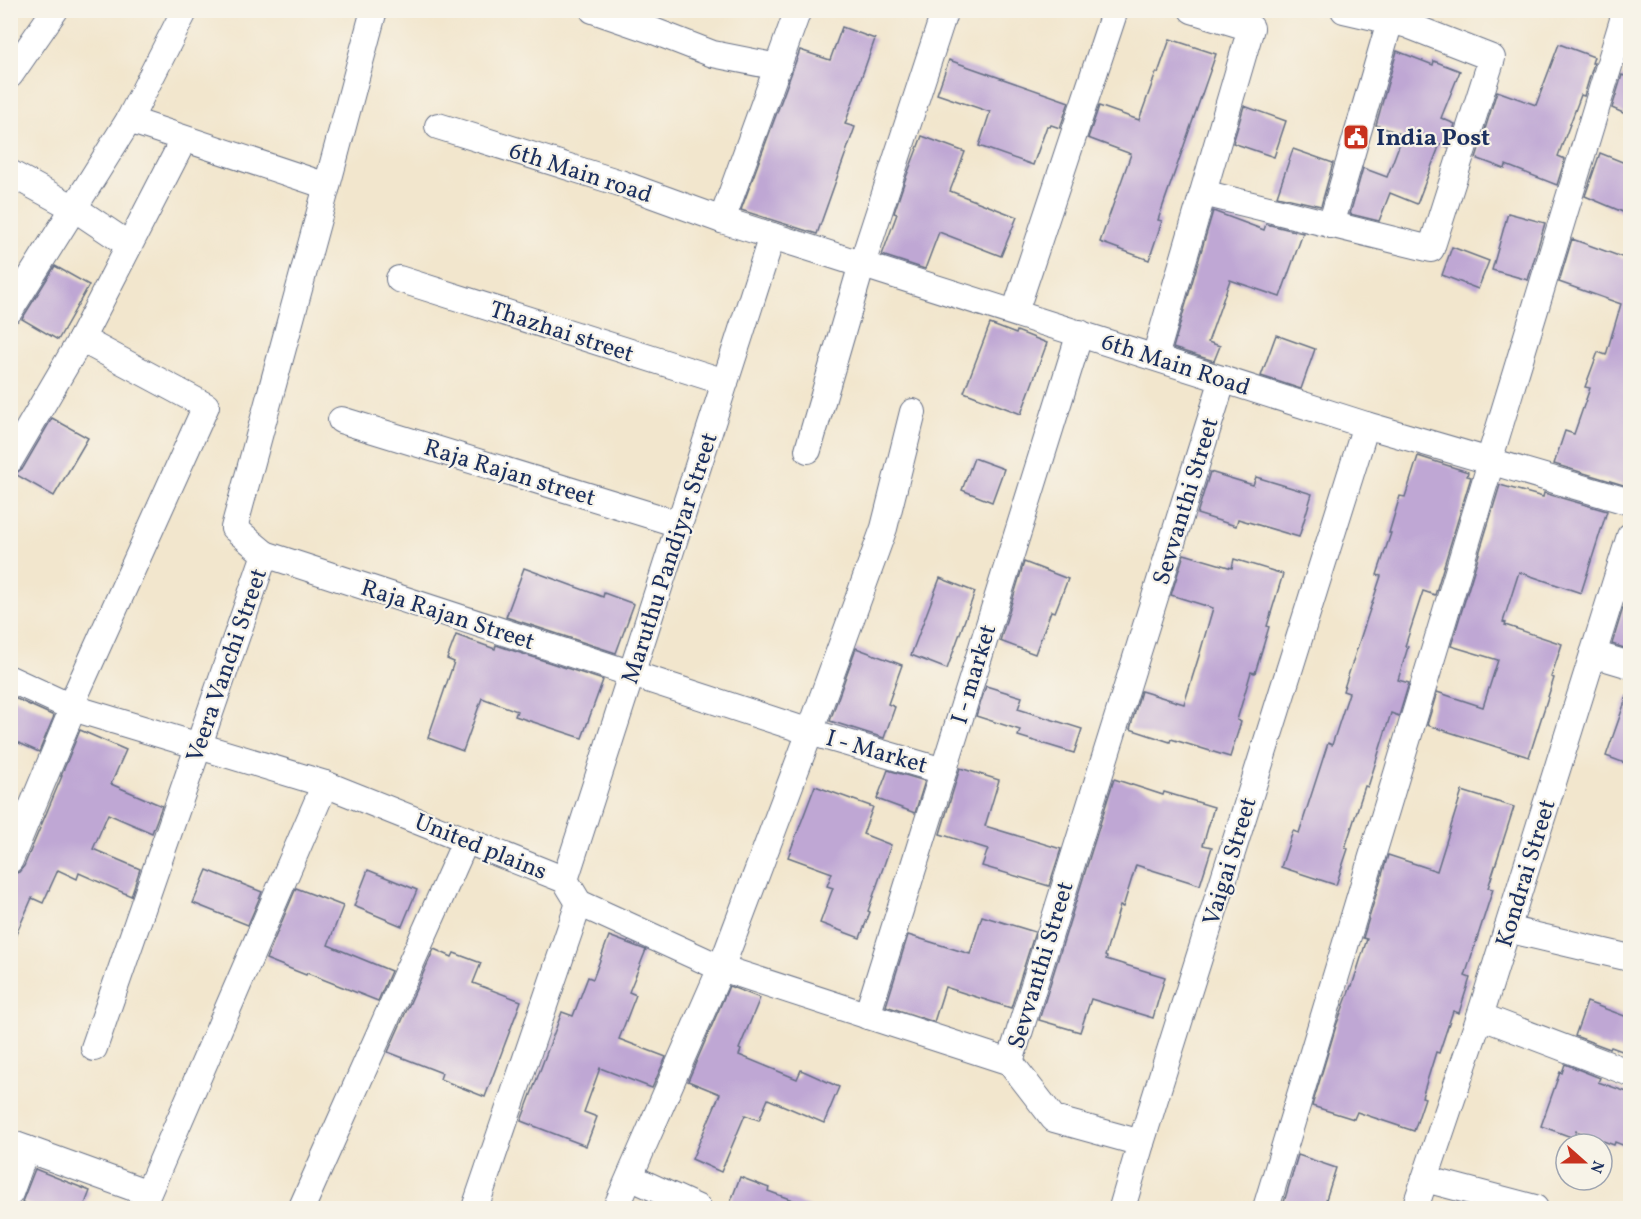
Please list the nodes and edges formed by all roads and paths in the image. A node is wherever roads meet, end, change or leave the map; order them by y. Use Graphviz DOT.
graph roads {
  1 [pos="55,10"];
  2 [pos="185,10"];
  3 [pos="374,10"];
  4 [pos="592,10"];
  5 [pos="798,10"];
  6 [pos="945,10"];
  7 [pos="1114,10"];
  8 [pos="1192,10"];
  9 [pos="1344,10"];
  10 [pos="1628,11"];
  11 [pos="1254,19"];
  12 [pos="1405,19"];
  13 [pos="777,67"];
  14 [pos="10,75"];
  15 [pos="129,120"];
  16 [pos="438,126"];
  17 [pos="184,139"];
  18 [pos="10,173"];
  19 [pos="327,186"];
  20 [pos="1203,194"];
  21 [pos="74,208"];
  22 [pos="722,220"];
  23 [pos="1331,225"];
  24 [pos="772,236"];
  25 [pos="129,245"];
  26 [pos="862,264"];
  27 [pos="399,279"];
  28 [pos="10,310"];
  29 [pos="1015,312"];
  30 [pos="1080,333"];
  31 [pos="81,339"];
  32 [pos="1155,357"];
  33 [pos="1223,379"];
  34 [pos="725,382"];
  35 [pos="913,412"];
  36 [pos="341,420"];
  37 [pos="1366,425"];
  38 [pos="808,450"];
  39 [pos="10,460"];
  40 [pos="1489,461"];
  41 [pos="1630,502"];
  42 [pos="679,524"];
  43 [pos="1630,536"];
  44 [pos="266,554"];
  45 [pos="1593,654"];
  46 [pos="1630,665"];
  47 [pos="632,673"];
  48 [pos="10,679"];
  49 [pos="73,708"];
  50 [pos="810,732"];
  51 [pos="198,746"];
  52 [pos="944,771"];
  53 [pos="325,784"];
  54 [pos="466,840"];
  55 [pos="10,860"];
  56 [pos="565,880"];
  57 [pos="579,903"];
  58 [pos="1508,928"];
  59 [pos="1630,958"];
  60 [pos="721,968"];
  61 [pos="867,1016"];
  62 [pos="1480,1016"];
  63 [pos="94,1048"];
  64 [pos="1010,1062"];
  65 [pos="1630,1073"];
  66 [pos="1141,1143"];
  67 [pos="18,1146"];
  68 [pos="630,1177"];
  69 [pos="1425,1179"];
  70 [pos="10,1193"];
  71 [pos="145,1201"];
  72 [pos="302,1207"];
  73 [pos="475,1209"];
  74 [pos="616,1209"];
  75 [pos="698,1209"];
  76 [pos="1122,1209"];
  77 [pos="1266,1209"];
  78 [pos="1415,1209"];
  79 [pos="1535,1209"];
  1 -- 14 [label="street"];
  2 -- 15 [label="street"];
  3 -- 19 [label="street"];
  4 -- 13 [label="street"];
  5 -- 13 [label="street"];
  6 -- 26 [label="street"];
  7 -- 29 [label="street"];
  8 -- 11 [label="street"];
  9 -- 12 [label="street"];
  10 -- 40 [label="street"];
  11 -- 20 [label="street"];
  12 -- 23 [label="street"];
  12 -- 23 [label="street"];
  13 -- 22 [label="street"];
  15 -- 17 [label="street"];
  15 -- 21 [label="street"];
  16 -- 22 [label="street, 6th Main road"];
  17 -- 19 [label="street"];
  17 -- 25 [label="street"];
  18 -- 21 [label="street"];
  19 -- 44 [label="street, Veera Vanchi Street"];
  20 -- 23 [label="street"];
  20 -- 32 [label="street"];
  21 -- 25 [label="street"];
  21 -- 28 [label="street"];
  22 -- 24 [label="street, 6th Main Road"];
  24 -- 26 [label="street, 6th Main Road"];
  24 -- 34 [label="street, Maruthu Pandiyar Street"];
  25 -- 31 [label="street"];
  26 -- 29 [label="street, 6th Main Road"];
  26 -- 38 [label="street"];
  27 -- 34 [label="street, Thazhai street"];
  29 -- 30 [label="street, 6th Main Road"];
  30 -- 32 [label="street, 6th Main Road"];
  30 -- 52 [label="street, I - market"];
  31 -- 39 [label="street"];
  31 -- 49 [label="street"];
  32 -- 33 [label="street, 6th Main Road"];
  33 -- 37 [label="street, 6th Main Road"];
  33 -- 64 [label="street, Sevvanthi Street"];
  34 -- 42 [label="street, Maruthu Pandiyar Street"];
  35 -- 50 [label="street"];
  36 -- 42 [label="street, Raja Rajan street"];
  37 -- 40 [label="street, 6th Main Road"];
  37 -- 66 [label="street, Vaigai Street"];
  40 -- 41 [label="street, 6th Main Road"];
  40 -- 77 [label="street"];
  42 -- 47 [label="street, Maruthu Pandiyar Street"];
  43 -- 45 [label="street, Kondrai Street"];
  44 -- 47 [label="street, Raja Rajan Street"];
  44 -- 51 [label="street, Veera Vanchi Street"];
  45 -- 46 [label="street"];
  45 -- 58 [label="street, Kondrai Street"];
  47 -- 50 [label="street, Raja Rajan Street"];
  47 -- 56 [label="street, Maruthu Pandiyar Street"];
  48 -- 49 [label="street, United plains"];
  49 -- 51 [label="street, United plains"];
  49 -- 55 [label="street"];
  50 -- 52 [label="street, I - Market"];
  50 -- 60 [label="street"];
  51 -- 53 [label="street, United plains"];
  51 -- 63 [label="street, Veera Vanchi Street"];
  52 -- 61 [label="street, I - market"];
  53 -- 54 [label="street, United plains"];
  53 -- 71 [label="street"];
  54 -- 56 [label="street, United plains"];
  54 -- 72 [label="street"];
  56 -- 57 [label="street, United plains"];
  57 -- 60 [label="street"];
  57 -- 73 [label="street"];
  58 -- 59 [label="street"];
  58 -- 62 [label="street, Kondrai Street"];
  60 -- 61 [label="street, Sevvanthi Street"];
  60 -- 68 [label="street"];
  61 -- 64 [label="street, Sevvanthi Street"];
  62 -- 65 [label="street"];
  62 -- 69 [label="street, Kondrai Street"];
  64 -- 66 [label="street"];
  66 -- 76 [label="street, Vaigai Street"];
  67 -- 70 [label="street"];
  67 -- 71 [label="street"];
  68 -- 74 [label="street"];
  68 -- 75 [label="street"];
  69 -- 78 [label="street, Kondrai Street"];
  69 -- 79 [label="street"];
}
